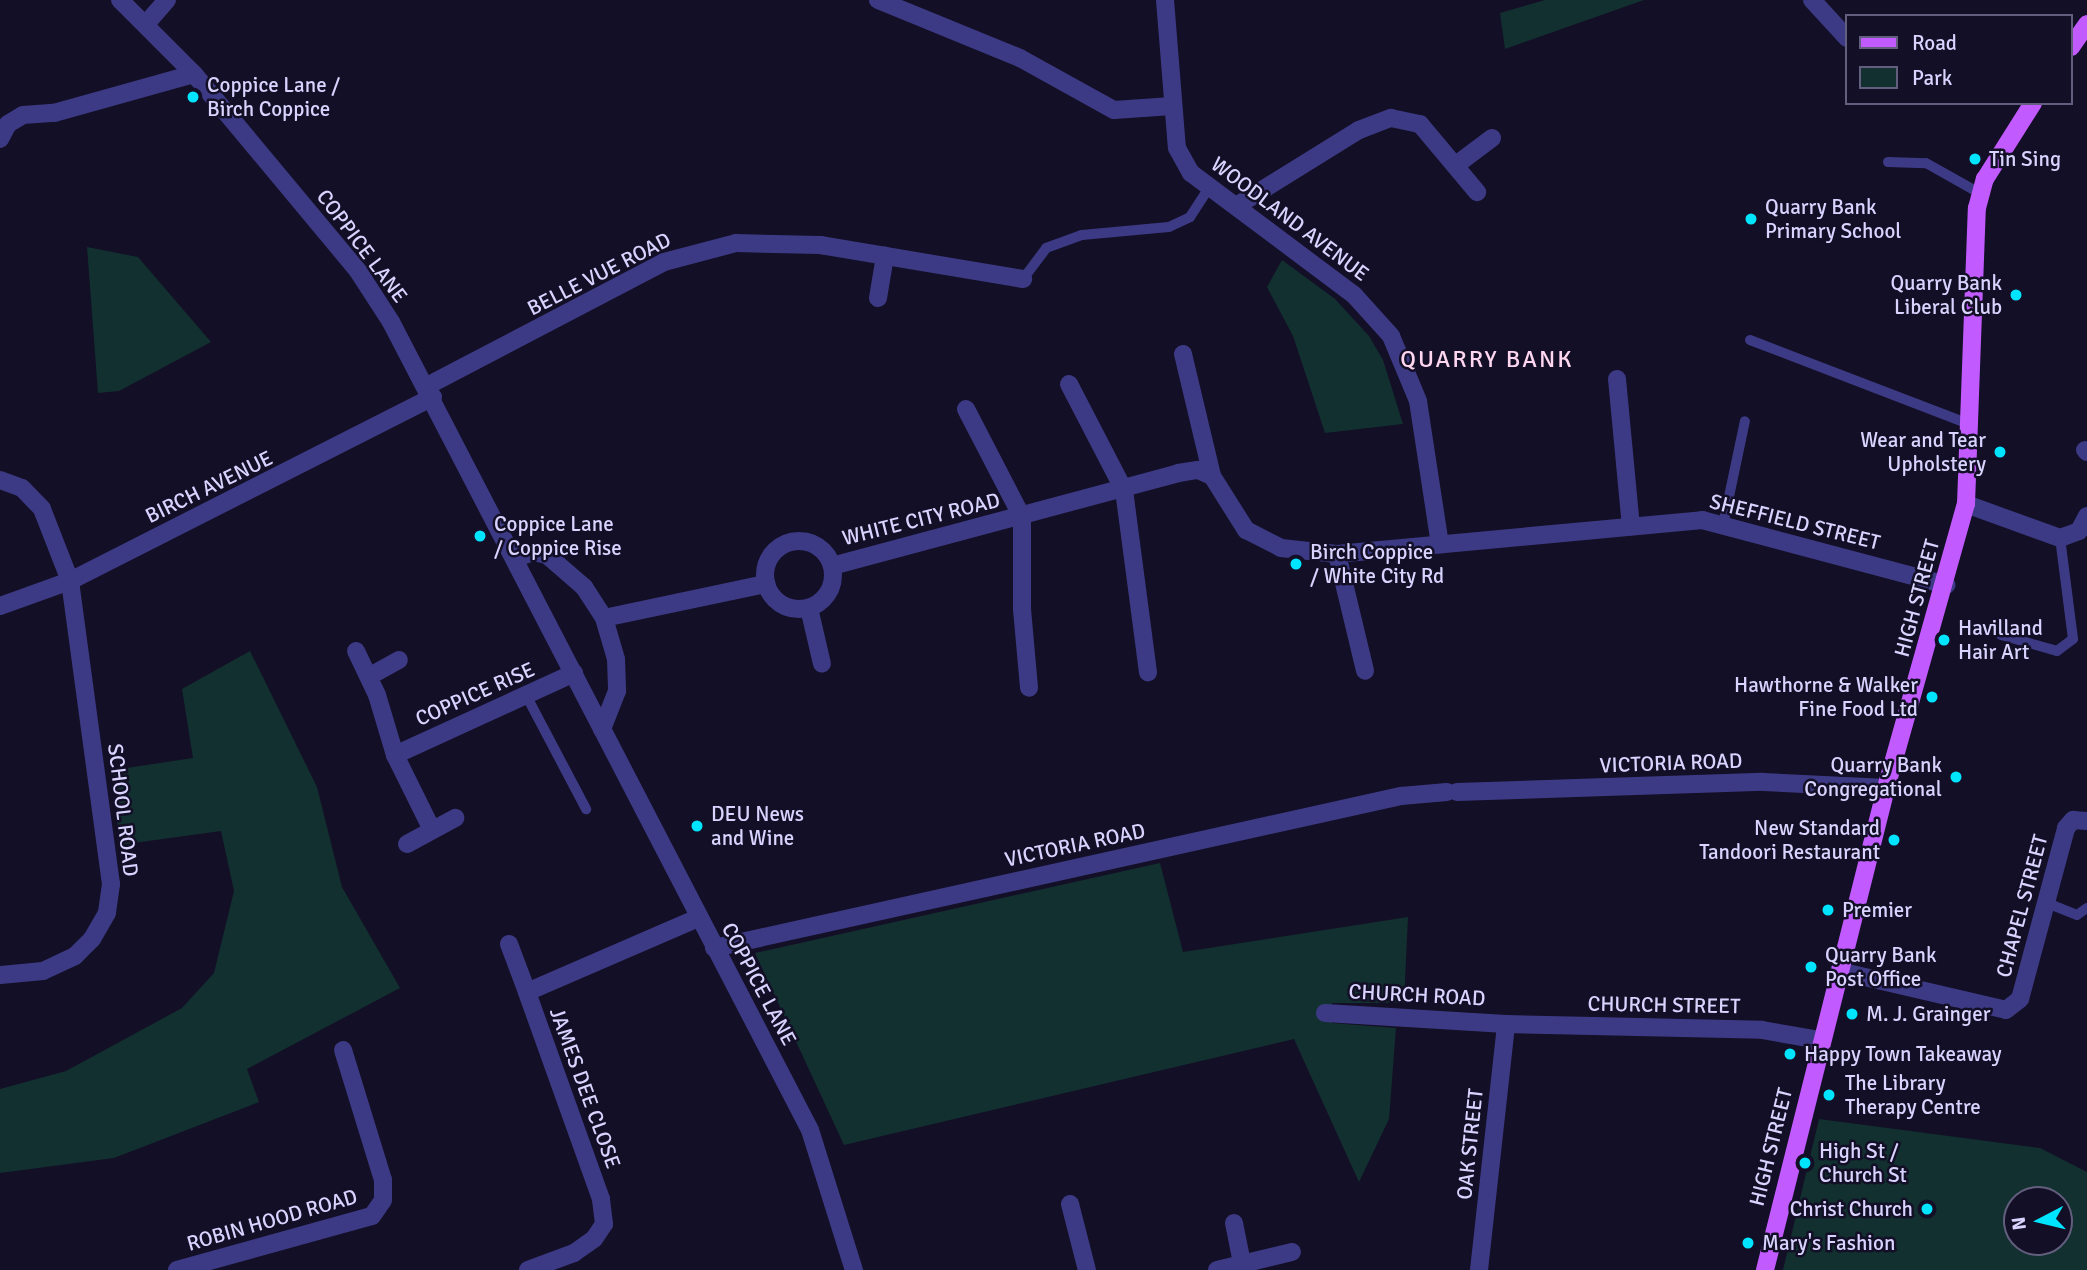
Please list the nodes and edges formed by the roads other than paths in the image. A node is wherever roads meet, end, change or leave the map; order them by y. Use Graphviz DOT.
graph roads {
  1 [pos="120,0"];
  2 [pos="167,0"];
  3 [pos="878,0"];
  4 [pos="1165,0"];
  5 [pos="1812,0"];
  6 [pos="146,24"];
  7 [pos="2086,28"];
  8 [pos="1846,37"];
  9 [pos="2073,44"];
  10 [pos="194,74"];
  11 [pos="2032,105"];
  12 [pos="1172,106"];
  13 [pos="1492,138"];
  14 [pos="0,139"];
  15 [pos="1888,162"];
  16 [pos="1457,165"];
  17 [pos="1210,186"];
  18 [pos="1477,191"];
  19 [pos="1981,194"];
  20 [pos="1238,205"];
  21 [pos="885,256"];
  22 [pos="1023,279"];
  23 [pos="878,298"];
  24 [pos="1751,341"];
  25 [pos="1182,354"];
  26 [pos="1618,379"];
  27 [pos="1069,384"];
  28 [pos="430,392"];
  29 [pos="966,409"];
  30 [pos="1745,421"];
  31 [pos="1973,425"];
  32 [pos="1212,475"];
  33 [pos="0,480"];
  34 [pos="1124,490"];
  35 [pos="1966,504"];
  36 [pos="2087,516"];
  37 [pos="1022,517"];
  38 [pos="1723,525"];
  39 [pos="1631,526"];
  40 [pos="2060,538"];
  41 [pos="1440,544"];
  42 [pos="1337,554"];
  43 [pos="515,558"];
  44 [pos="832,566"];
  45 [pos="70,581"];
  46 [pos="766,584"];
  47 [pos="1946,585"];
  48 [pos="0,606"];
  49 [pos="809,608"];
  50 [pos="604,618"];
  51 [pos="2001,635"];
  52 [pos="356,651"];
  53 [pos="399,660"];
  54 [pos="822,664"];
  55 [pos="1365,671"];
  56 [pos="1148,672"];
  57 [pos="574,673"];
  58 [pos="370,676"];
  59 [pos="1028,688"];
  60 [pos="527,697"];
  61 [pos="602,729"];
  62 [pos="395,755"];
  63 [pos="1886,788"];
  64 [pos="586,809"];
  65 [pos="455,818"];
  66 [pos="2087,821"];
  67 [pos="432,830"];
  68 [pos="407,844"];
  69 [pos="2047,903"];
  70 [pos="2087,908"];
  71 [pos="698,918"];
  72 [pos="509,944"];
  73 [pos="714,948"];
  74 [pos="1839,971"];
  75 [pos="0,975"];
  76 [pos="527,992"];
  77 [pos="1325,1013"];
  78 [pos="1506,1024"];
  79 [pos="1820,1040"];
  80 [pos="343,1050"];
  81 [pos="1070,1204"];
  82 [pos="1234,1223"];
  83 [pos="1292,1252"];
  84 [pos="1242,1263"];
  85 [pos="177,1270"];
  86 [pos="528,1270"];
  87 [pos="854,1270"];
  88 [pos="1087,1270"];
  89 [pos="1217,1270"];
  90 [pos="1479,1270"];
  91 [pos="1765,1270"];
  1 -- 6 [label="street, COPPICE LANE"];
  2 -- 6 [label="street"];
  3 -- 12 [label="street"];
  4 -- 12 [label="street, WOODLAND AVENUE"];
  5 -- 8 [label="street"];
  6 -- 10 [label="street, COPPICE LANE"];
  7 -- 9 [label="main road"];
  10 -- 14 [label="street"];
  10 -- 28 [label="street, COPPICE LANE"];
  11 -- 19 [label="main road, HIGH STREET"];
  12 -- 17 [label="street, WOODLAND AVENUE"];
  13 -- 16 [label="street"];
  15 -- 19 [label="lane"];
  16 -- 18 [label="street"];
  16 -- 20 [label="street"];
  17 -- 20 [label="street, WOODLAND AVENUE"];
  17 -- 22 [label="lane"];
  19 -- 31 [label="main road, HIGH STREET"];
  20 -- 41 [label="street, WOODLAND AVENUE"];
  21 -- 22 [label="street, BELLE VUE ROAD"];
  21 -- 23 [label="street"];
  21 -- 28 [label="street, BELLE VUE ROAD"];
  24 -- 31 [label="lane"];
  25 -- 32 [label="street"];
  26 -- 39 [label="street"];
  27 -- 34 [label="street"];
  28 -- 43 [label="street, COPPICE LANE"];
  28 -- 45 [label="street, BIRCH AVENUE"];
  29 -- 37 [label="street, WHITE CITY ROAD"];
  30 -- 38 [label="lane"];
  31 -- 35 [label="main road, HIGH STREET"];
  32 -- 34 [label="street, WHITE CITY ROAD"];
  32 -- 42 [label="street"];
  33 -- 45 [label="street, SCHOOL ROAD"];
  34 -- 37 [label="street, WHITE CITY ROAD"];
  34 -- 56 [label="street"];
  35 -- 40 [label="street"];
  35 -- 47 [label="main road, HIGH STREET"];
  36 -- 40 [label="street"];
  37 -- 44 [label="street, WHITE CITY ROAD"];
  37 -- 59 [label="street, WHITE CITY ROAD"];
  38 -- 39 [label="street, SHEFFIELD STREET"];
  38 -- 47 [label="street, SHEFFIELD STREET"];
  39 -- 41 [label="street, SHEFFIELD STREET"];
  40 -- 51 [label="lane"];
  41 -- 42 [label="street, SHEFFIELD STREET"];
  42 -- 55 [label="street"];
  43 -- 50 [label="street"];
  43 -- 57 [label="street, COPPICE LANE"];
  44 -- 46 [label="street, WHITE CITY ROAD"];
  44 -- 49 [label="street, WHITE CITY ROAD"];
  45 -- 48 [label="street, BIRCH AVENUE"];
  45 -- 75 [label="street, SCHOOL ROAD"];
  46 -- 49 [label="street"];
  46 -- 50 [label="street"];
  47 -- 63 [label="main road, HIGH STREET"];
  49 -- 54 [label="street"];
  50 -- 61 [label="street"];
  52 -- 58 [label="street, COPPICE RISE"];
  53 -- 58 [label="street"];
  57 -- 60 [label="street, COPPICE RISE"];
  57 -- 61 [label="street, COPPICE LANE"];
  58 -- 62 [label="street, COPPICE RISE"];
  60 -- 62 [label="street, COPPICE RISE"];
  60 -- 64 [label="lane"];
  61 -- 71 [label="street, COPPICE LANE"];
  62 -- 67 [label="street, COPPICE RISE"];
  63 -- 73 [label="street, VICTORIA ROAD"];
  63 -- 74 [label="main road, HIGH STREET"];
  65 -- 67 [label="street"];
  66 -- 69 [label="street, CHAPEL STREET"];
  67 -- 68 [label="street"];
  69 -- 70 [label="lane"];
  69 -- 74 [label="street, CHAPEL STREET"];
  71 -- 73 [label="street, COPPICE LANE"];
  71 -- 76 [label="street, JAMES DEE CLOSE"];
  72 -- 76 [label="street, JAMES DEE CLOSE"];
  73 -- 87 [label="street, COPPICE LANE"];
  74 -- 79 [label="main road, HIGH STREET"];
  76 -- 86 [label="street, JAMES DEE CLOSE"];
  77 -- 78 [label="street, CHURCH ROAD"];
  78 -- 79 [label="street, CHURCH STREET"];
  78 -- 90 [label="street, OAK STREET"];
  79 -- 91 [label="main road, HIGH STREET"];
  80 -- 85 [label="street, ROBIN HOOD ROAD"];
  81 -- 88 [label="street"];
  82 -- 84 [label="street"];
  83 -- 84 [label="street"];
  84 -- 89 [label="street"];
}
